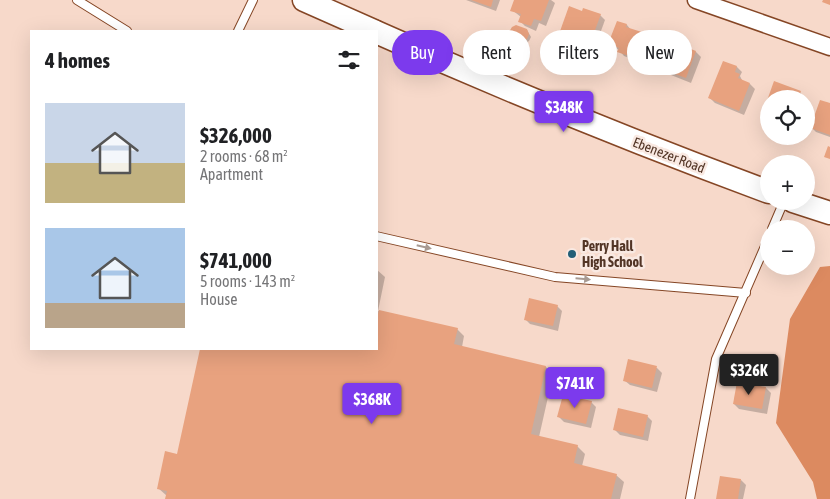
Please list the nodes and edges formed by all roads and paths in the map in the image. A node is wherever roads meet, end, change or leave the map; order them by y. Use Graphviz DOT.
graph roads {
  1 [pos="77,0"];
  2 [pos="253,0"];
  3 [pos="304,0"];
  4 [pos="696,0"];
  5 [pos="124,30"];
  6 [pos="238,30"];
  7 [pos="371,30"];
  8 [pos="378,33"];
  9 [pos="830,46"];
  10 [pos="760,189"];
  11 [pos="815,208"];
  12 [pos="830,213"];
  13 [pos="378,236"];
  14 [pos="760,259"];
  15 [pos="746,294"];
  16 [pos="690,499"];
  1 -- 5 [label="lane"];
  2 -- 6 [label="lane"];
  3 -- 7 [label="street, Ebenezer Road"];
  4 -- 9 [label="street"];
  8 -- 10 [label="street, Ebenezer Road"];
  11 -- 12 [label="street"];
  13 -- 15 [label="lane, one-way"];
  14 -- 15 [label="lane"];
  15 -- 16 [label="lane"];
}
